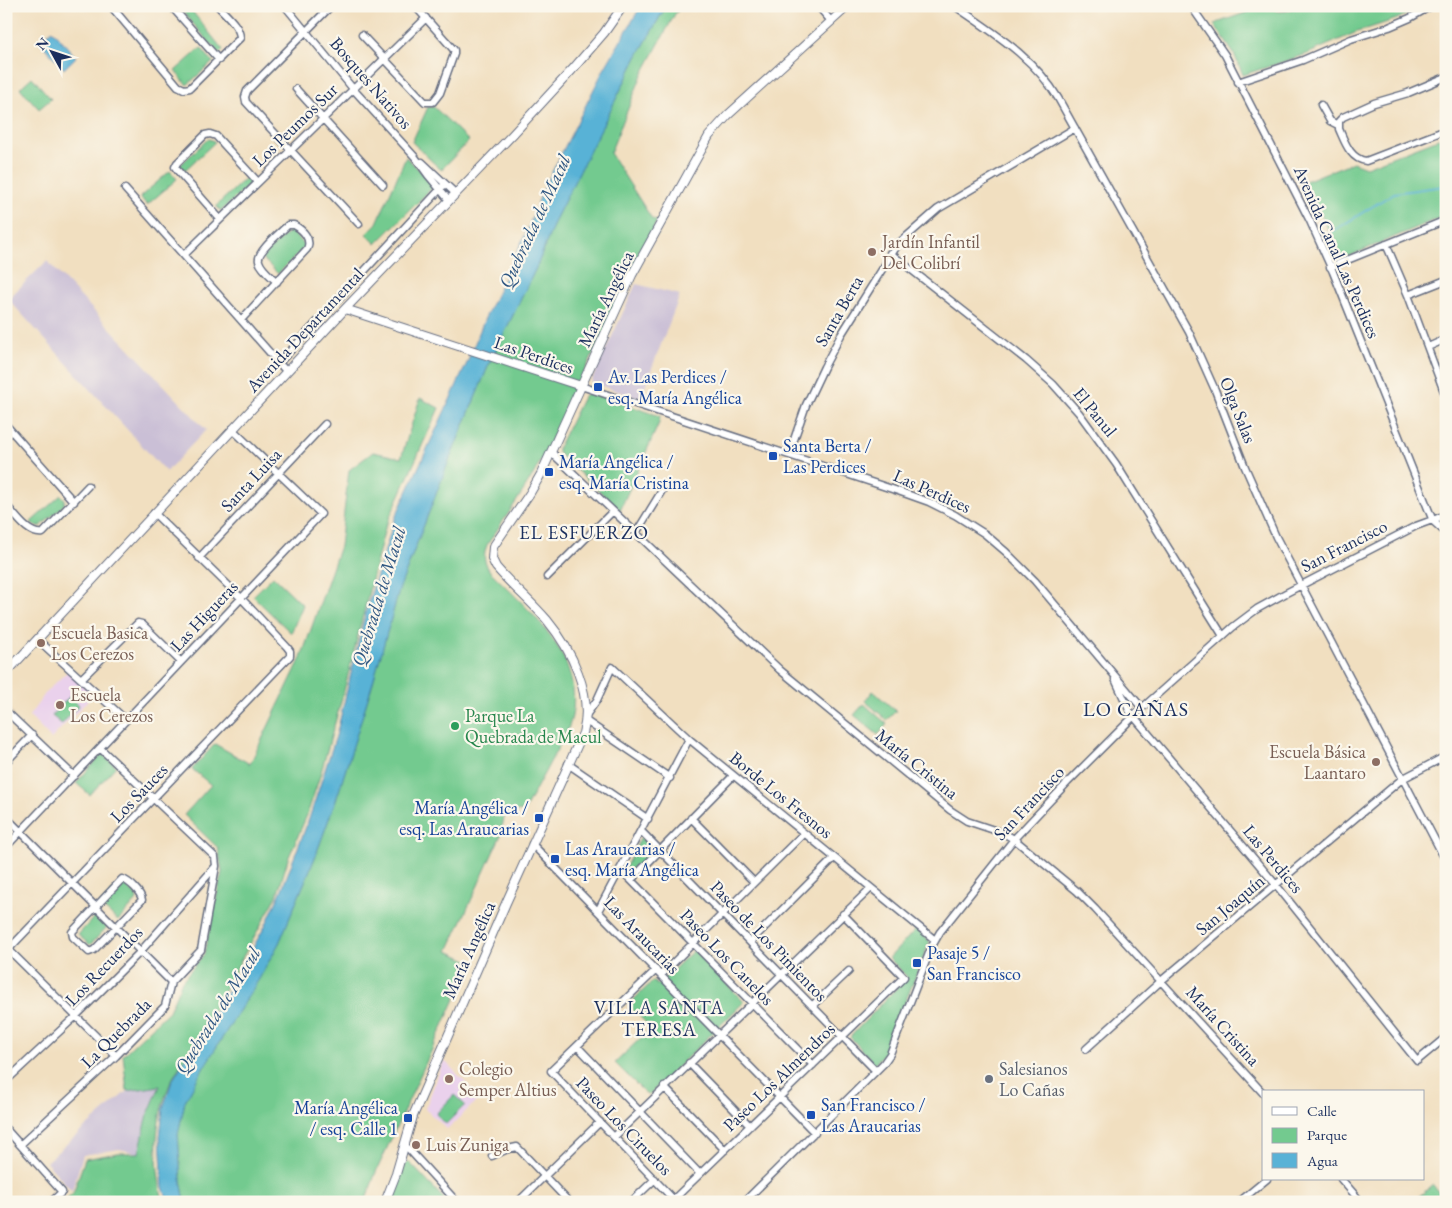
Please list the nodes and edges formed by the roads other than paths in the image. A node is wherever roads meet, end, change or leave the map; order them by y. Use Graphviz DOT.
graph roads {
  1 [pos="112,6"];
  2 [pos="171,6"];
  3 [pos="218,6"];
  4 [pos="285,6"];
  5 [pos="332,6"];
  6 [pos="415,6"];
  7 [pos="623,6"];
  8 [pos="818,6"];
  9 [pos="848,6"];
  10 [pos="955,6"];
  11 [pos="1191,6"];
  12 [pos="1281,6"];
  13 [pos="1288,6"];
  14 [pos="1431,6"];
  15 [pos="426,18"];
  16 [pos="831,21"];
  17 [pos="306,31"];
  18 [pos="362,35"];
  19 [pos="385,59"];
  20 [pos="219,60"];
  21 [pos="1446,77"];
  22 [pos="1238,82"];
  23 [pos="296,89"];
  24 [pos="354,90"];
  25 [pos="1321,105"];
  26 [pos="323,119"];
  27 [pos="1338,125"];
  28 [pos="1075,128"];
  29 [pos="1446,130"];
  30 [pos="290,151"];
  31 [pos="415,157"];
  32 [pos="258,182"];
  33 [pos="445,184"];
  34 [pos="383,186"];
  35 [pos="125,189"];
  36 [pos="440,190"];
  37 [pos="455,193"];
  38 [pos="449,200"];
  39 [pos="220,219"];
  40 [pos="1446,220"];
  41 [pos="359,224"];
  42 [pos="1386,244"];
  43 [pos="890,254"];
  44 [pos="184,255"];
  45 [pos="1330,266"];
  46 [pos="1446,280"];
  47 [pos="277,282"];
  48 [pos="1408,295"];
  49 [pos="344,309"];
  50 [pos="241,320"];
  51 [pos="1446,340"];
  52 [pos="1428,347"];
  53 [pos="279,363"];
  54 [pos="286,371"];
  55 [pos="581,386"];
  56 [pos="1446,397"];
  57 [pos="325,424"];
  58 [pos="6,425"];
  59 [pos="232,429"];
  60 [pos="551,452"];
  61 [pos="788,454"];
  62 [pos="278,473"];
  63 [pos="666,484"];
  64 [pos="88,486"];
  65 [pos="74,502"];
  66 [pos="6,504"];
  67 [pos="613,511"];
  68 [pos="154,513"];
  69 [pos="1446,515"];
  70 [pos="1433,521"];
  71 [pos="1445,532"];
  72 [pos="636,533"];
  73 [pos="199,558"];
  74 [pos="547,577"];
  75 [pos="1301,586"];
  76 [pos="241,598"];
  77 [pos="1223,636"];
  78 [pos="37,639"];
  79 [pos="181,662"];
  80 [pos="612,667"];
  81 [pos="6,673"];
  82 [pos="1112,673"];
  83 [pos="81,679"];
  84 [pos="1142,708"];
  85 [pos="6,711"];
  86 [pos="1134,716"];
  87 [pos="587,718"];
  88 [pos="126,720"];
  89 [pos="32,735"];
  90 [pos="690,740"];
  91 [pos="100,748"];
  92 [pos="1446,756"];
  93 [pos="6,762"];
  94 [pos="568,764"];
  95 [pos="74,776"];
  96 [pos="734,776"];
  97 [pos="670,778"];
  98 [pos="1402,778"];
  99 [pos="153,799"];
  100 [pos="6,818"];
  101 [pos="692,818"];
  102 [pos="648,819"];
  103 [pos="641,831"];
  104 [pos="20,832"];
  105 [pos="804,833"];
  106 [pos="1014,839"];
  107 [pos="532,844"];
  108 [pos="6,847"];
  109 [pos="660,850"];
  110 [pos="834,858"];
  111 [pos="1446,861"];
  112 [pos="216,866"];
  113 [pos="620,869"];
  114 [pos="631,880"];
  115 [pos="754,882"];
  116 [pos="72,885"];
  117 [pos="1276,886"];
  118 [pos="871,888"];
  119 [pos="95,907"];
  120 [pos="598,911"];
  121 [pos="722,914"];
  122 [pos="843,914"];
  123 [pos="116,927"];
  124 [pos="935,940"];
  125 [pos="750,942"];
  126 [pos="693,943"];
  127 [pos="7,950"];
  128 [pos="140,952"];
  129 [pos="849,971"];
  130 [pos="658,973"];
  131 [pos="781,974"];
  132 [pos="1161,981"];
  133 [pos="171,982"];
  134 [pos="752,1003"];
  135 [pos="812,1006"];
  136 [pos="76,1016"];
  137 [pos="719,1034"];
  138 [pos="842,1037"];
  139 [pos="1446,1037"];
  140 [pos="577,1046"];
  141 [pos="1086,1049"];
  142 [pos="116,1056"];
  143 [pos="689,1063"];
  144 [pos="813,1065"];
  145 [pos="876,1071"];
  146 [pos="6,1080"];
  147 [pos="664,1087"];
  148 [pos="1262,1092"];
  149 [pos="780,1097"];
  150 [pos="640,1111"];
  151 [pos="600,1122"];
  152 [pos="750,1126"];
  153 [pos="6,1129"];
  154 [pos="815,1132"];
  155 [pos="614,1137"];
  156 [pos="20,1145"];
  157 [pos="405,1145"];
  158 [pos="725,1150"];
  159 [pos="492,1156"];
  160 [pos="700,1174"];
  161 [pos="545,1176"];
  162 [pos="655,1179"];
  163 [pos="1266,1180"];
  164 [pos="1342,1180"];
  165 [pos="675,1200"];
  166 [pos="51,1202"];
  167 [pos="385,1202"];
  168 [pos="457,1202"];
  169 [pos="518,1202"];
  170 [pos="569,1202"];
  171 [pos="631,1202"];
  172 [pos="744,1202"];
  173 [pos="1239,1202"];
  174 [pos="1361,1202"];
  1 -- 20 [label="street"];
  2 -- 20 [label="street"];
  3 -- 20 [label="street"];
  4 -- 17 [label="street, Bosques Nativos"];
  5 -- 17 [label="street"];
  6 -- 15 [label="street"];
  7 -- 37 [label="street, Avenida Departamental"];
  8 -- 16 [label="street"];
  9 -- 16 [label="street, María Angélica"];
  10 -- 28 [label="street, Olga Salas"];
  11 -- 22 [label="street, Avenida Canal Las Perdices"];
  12 -- 13 [label="street"];
  14 -- 22 [label="street"];
  15 -- 19 [label="street, Los Peumos Sur"];
  15 -- 19 [label="street"];
  16 -- 55 [label="street, María Angélica"];
  17 -- 24 [label="street, Bosques Nativos"];
  17 -- 30 [label="street"];
  18 -- 19 [label="street"];
  19 -- 24 [label="street, Los Peumos Sur"];
  21 -- 27 [label="street"];
  22 -- 45 [label="street, Avenida Canal Las Perdices"];
  23 -- 26 [label="street"];
  24 -- 26 [label="street, Los Peumos Sur"];
  24 -- 31 [label="street, Bosques Nativos"];
  25 -- 27 [label="street"];
  26 -- 30 [label="street, Los Peumos Sur"];
  26 -- 34 [label="street"];
  27 -- 29 [label="street"];
  28 -- 43 [label="street, Santa Berta"];
  28 -- 75 [label="street, Olga Salas"];
  30 -- 32 [label="street, Los Peumos Sur"];
  30 -- 41 [label="street"];
  31 -- 33 [label="street, Bosques Nativos"];
  31 -- 36 [label="street, Bosques Nativos"];
  32 -- 39 [label="street, Los Peumos Sur"];
  32 -- 39 [label="street"];
  33 -- 36 [label="street, Avenida Departamental"];
  33 -- 37 [label="street, Bosques Nativos"];
  35 -- 44 [label="street"];
  36 -- 38 [label="street, Bosques Nativos"];
  36 -- 53 [label="street, Avenida Departamental"];
  37 -- 38 [label="street, Avenida Departamental"];
  38 -- 49 [label="street, Avenida Departamental"];
  39 -- 44 [label="street, Los Peumos Sur"];
  40 -- 42 [label="street"];
  42 -- 45 [label="street"];
  42 -- 48 [label="street"];
  43 -- 61 [label="street, Santa Berta"];
  43 -- 77 [label="street, El Panul"];
  44 -- 50 [label="street"];
  45 -- 70 [label="street, Avenida Canal Las Perdices"];
  46 -- 48 [label="street"];
  47 -- 47 [label="street"];
  47 -- 50 [label="street"];
  48 -- 52 [label="street"];
  49 -- 54 [label="street, Avenida Departamental"];
  49 -- 55 [label="street, Las Perdices"];
  50 -- 53 [label="street"];
  51 -- 52 [label="street"];
  52 -- 56 [label="street"];
  53 -- 54 [label="street"];
  54 -- 59 [label="street, Avenida Departamental"];
  55 -- 60 [label="street, María Angélica"];
  55 -- 61 [label="street, Las Perdices"];
  57 -- 62 [label="street, Santa Luisa"];
  58 -- 65 [label="street"];
  59 -- 62 [label="street"];
  59 -- 68 [label="street, Avenida Departamental"];
  60 -- 67 [label="street, María Cristina"];
  60 -- 87 [label="street, María Angélica"];
  61 -- 82 [label="street, Las Perdices"];
  62 -- 73 [label="street, Santa Luisa"];
  62 -- 76 [label="street, Las Higueras"];
  63 -- 72 [label="street"];
  64 -- 65 [label="street"];
  65 -- 66 [label="street"];
  67 -- 72 [label="street, María Cristina"];
  67 -- 74 [label="street"];
  68 -- 73 [label="street"];
  68 -- 78 [label="street, Avenida Departamental"];
  69 -- 70 [label="street, San Francisco"];
  70 -- 71 [label="street"];
  70 -- 75 [label="street, San Francisco"];
  72 -- 106 [label="street, María Cristina"];
  73 -- 76 [label="street"];
  75 -- 77 [label="street, San Francisco"];
  75 -- 98 [label="street, Olga Salas"];
  76 -- 79 [label="street, Las Higueras"];
  76 -- 99 [label="street, Los Sauces"];
  77 -- 84 [label="street, San Francisco"];
  78 -- 81 [label="street, Avenida Departamental"];
  78 -- 83 [label="street"];
  79 -- 83 [label="street"];
  79 -- 88 [label="street, Las Higueras"];
  80 -- 87 [label="street, María Angélica"];
  80 -- 90 [label="street, Borde Los Fresnos"];
  82 -- 84 [label="street, Las Perdices"];
  82 -- 86 [label="street, Las Perdices"];
  83 -- 88 [label="street"];
  84 -- 86 [label="street, San Francisco"];
  85 -- 89 [label="street"];
  86 -- 106 [label="street, San Francisco"];
  86 -- 117 [label="street, Las Perdices"];
  87 -- 94 [label="street, María Angélica"];
  87 -- 97 [label="street"];
  88 -- 91 [label="street, Las Higueras"];
  89 -- 93 [label="street"];
  89 -- 95 [label="street"];
  90 -- 96 [label="street, Borde Los Fresnos"];
  90 -- 97 [label="street"];
  91 -- 95 [label="street, Las Higueras"];
  91 -- 99 [label="street"];
  92 -- 98 [label="street, San Joaquín"];
  94 -- 102 [label="street"];
  94 -- 107 [label="street, María Angélica"];
  95 -- 104 [label="street, Las Higueras"];
  96 -- 101 [label="street"];
  96 -- 105 [label="street, Borde Los Fresnos"];
  97 -- 102 [label="street"];
  98 -- 111 [label="street, Olga Salas"];
  98 -- 117 [label="street, San Joaquín"];
  99 -- 112 [label="street"];
  99 -- 116 [label="street, Los Sauces"];
  100 -- 104 [label="street"];
  101 -- 109 [label="street"];
  101 -- 115 [label="street"];
  102 -- 103 [label="street"];
  103 -- 109 [label="street, Paseo de Los Pimientos"];
  103 -- 113 [label="street"];
  104 -- 108 [label="street, Las Higueras"];
  104 -- 116 [label="street"];
  105 -- 110 [label="street, Borde Los Fresnos"];
  105 -- 115 [label="street"];
  106 -- 124 [label="street, San Francisco"];
  106 -- 132 [label="street, María Cristina"];
  107 -- 120 [label="street, Las Araucarias"];
  107 -- 157 [label="street, María Angélica"];
  109 -- 114 [label="street"];
  109 -- 121 [label="street, Paseo de Los Pimientos"];
  110 -- 118 [label="street, Borde Los Fresnos"];
  110 -- 125 [label="street"];
  112 -- 128 [label="street, Los Recuerdos"];
  112 -- 133 [label="street, La Quebrada"];
  113 -- 114 [label="street, Paseo Los Canelos"];
  113 -- 120 [label="street"];
  114 -- 126 [label="street, Paseo Los Canelos"];
  115 -- 121 [label="street"];
  116 -- 119 [label="street"];
  116 -- 127 [label="street, Los Sauces"];
  117 -- 132 [label="street, San Joaquín"];
  117 -- 139 [label="street, Las Perdices"];
  118 -- 122 [label="street"];
  118 -- 124 [label="street, Borde Los Fresnos"];
  119 -- 123 [label="street"];
  119 -- 123 [label="street"];
  119 -- 123 [label="street"];
  120 -- 130 [label="street, Las Araucarias"];
  121 -- 125 [label="street, Paseo de Los Pimientos"];
  121 -- 126 [label="street"];
  122 -- 131 [label="street"];
  122 -- 138 [label="street, Paseo Los Almendros"];
  123 -- 128 [label="street"];
  124 -- 145 [label="street, San Francisco"];
  125 -- 131 [label="street, Paseo de Los Pimientos"];
  126 -- 130 [label="street"];
  126 -- 134 [label="street, Paseo Los Canelos"];
  127 -- 136 [label="street"];
  128 -- 133 [label="street"];
  128 -- 136 [label="street, Los Recuerdos"];
  129 -- 135 [label="street"];
  130 -- 137 [label="street, Las Araucarias"];
  130 -- 140 [label="street"];
  131 -- 134 [label="street"];
  131 -- 135 [label="street, Paseo de Los Pimientos"];
  132 -- 141 [label="street, San Joaquín"];
  132 -- 148 [label="street, María Cristina"];
  133 -- 142 [label="street, La Quebrada"];
  134 -- 137 [label="street"];
  134 -- 144 [label="street, Paseo Los Canelos"];
  135 -- 138 [label="street, Paseo de Los Pimientos"];
  136 -- 142 [label="street"];
  136 -- 146 [label="street, Los Recuerdos"];
  137 -- 143 [label="street"];
  137 -- 149 [label="street, Las Araucarias"];
  138 -- 144 [label="street, Paseo Los Almendros"];
  138 -- 145 [label="street, Paseo de Los Pimientos"];
  140 -- 150 [label="street"];
  140 -- 151 [label="street, Paseo Los Ciruelos"];
  142 -- 156 [label="street, La Quebrada"];
  143 -- 147 [label="street"];
  143 -- 152 [label="street"];
  144 -- 149 [label="street, Paseo Los Almendros"];
  145 -- 154 [label="street, San Francisco"];
  147 -- 150 [label="street"];
  147 -- 158 [label="street"];
  149 -- 152 [label="street, Paseo Los Almendros"];
  149 -- 154 [label="street, Las Araucarias"];
  150 -- 155 [label="street"];
  150 -- 160 [label="street"];
  151 -- 155 [label="street, Paseo Los Ciruelos"];
  151 -- 161 [label="street"];
  152 -- 158 [label="street, Paseo Los Almendros"];
  153 -- 156 [label="street"];
  154 -- 172 [label="street, San Francisco"];
  155 -- 162 [label="street, Paseo Los Ciruelos"];
  156 -- 166 [label="street"];
  157 -- 167 [label="street, María Angélica"];
  157 -- 168 [label="street"];
  158 -- 160 [label="street, Paseo Los Almendros"];
  159 -- 161 [label="street"];
  160 -- 165 [label="street, Paseo Los Almendros"];
  161 -- 169 [label="street"];
  161 -- 170 [label="street"];
  162 -- 165 [label="street, Paseo Los Ciruelos"];
  162 -- 171 [label="street"];
  163 -- 173 [label="street"];
  164 -- 174 [label="street"];
}
